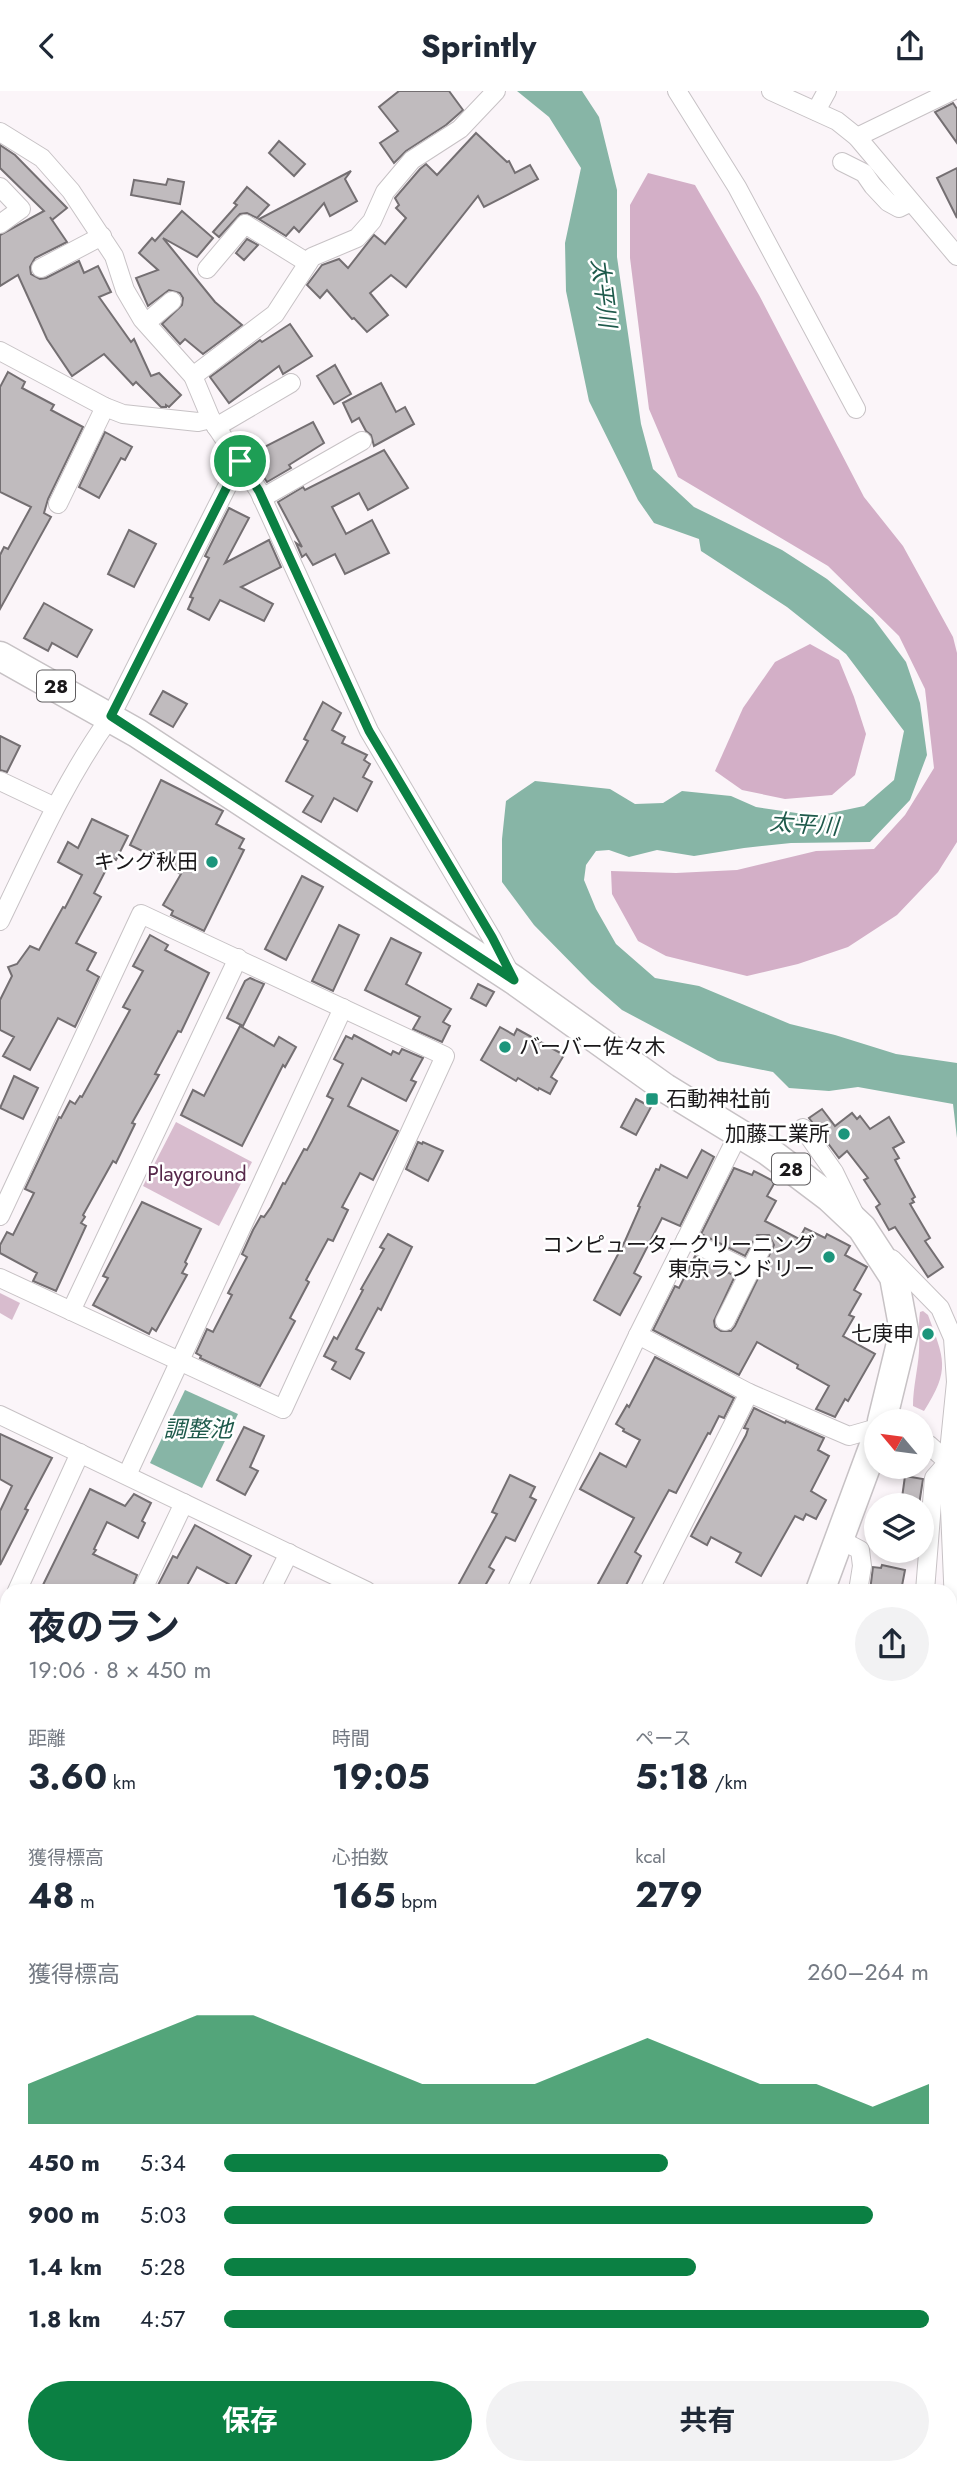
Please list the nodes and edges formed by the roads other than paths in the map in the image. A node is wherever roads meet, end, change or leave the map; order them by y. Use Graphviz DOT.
graph roads {
  1 [pos="496,91"];
  2 [pos="677,91"];
  3 [pos="771,91"];
  4 [pos="827,91"];
  5 [pos="952,91"];
  6 [pos="816,111"];
  7 [pos="0,132"];
  8 [pos="857,137"];
  9 [pos="842,162"];
  10 [pos="0,187"];
  11 [pos="911,202"];
  12 [pos="0,224"];
  13 [pos="102,236"];
  14 [pos="957,256"];
  15 [pos="308,263"];
  16 [pos="41,268"];
  17 [pos="207,269"];
  18 [pos="172,301"];
  19 [pos="147,322"];
  20 [pos="0,351"];
  21 [pos="193,376"];
  22 [pos="291,383"];
  23 [pos="104,407"];
  24 [pos="856,409"];
  25 [pos="213,423"];
  26 [pos="362,441"];
  27 [pos="240,461"];
  28 [pos="262,498"];
  29 [pos="58,504"];
  30 [pos="0,656"];
  31 [pos="111,716"];
  32 [pos="0,781"];
  33 [pos="55,807"];
  34 [pos="0,921"];
  35 [pos="238,958"];
  36 [pos="514,980"];
  37 [pos="343,1008"];
  38 [pos="803,1128"];
  39 [pos="739,1133"];
  40 [pos="834,1172"];
  41 [pos="0,1216"];
  42 [pos="862,1228"];
  43 [pos="686,1239"];
  44 [pos="763,1245"];
  45 [pos="750,1271"];
  46 [pos="0,1278"];
  47 [pos="917,1285"];
  48 [pos="71,1311"];
  49 [pos="725,1321"];
  50 [pos="638,1335"];
  51 [pos="179,1362"];
  52 [pos="749,1393"];
  53 [pos="885,1409"];
  54 [pos="0,1415"];
  55 [pos="864,1432"];
  56 [pos="934,1449"];
  57 [pos="80,1453"];
  58 [pos="948,1462"];
  59 [pos="864,1472"];
  60 [pos="127,1475"];
  61 [pos="184,1503"];
  62 [pos="839,1539"];
  63 [pos="289,1553"];
  64 [pos="20,1584"];
  65 [pos="145,1584"];
  66 [pos="274,1584"];
  67 [pos="353,1584"];
  68 [pos="519,1584"];
  69 [pos="653,1584"];
  70 [pos="823,1584"];
  71 [pos="859,1584"];
  72 [pos="926,1584"];
  73 [pos="954,1584"];
  1 -- 15 [label="street"];
  2 -- 24 [label="street"];
  3 -- 6 [label="street"];
  4 -- 6 [label="street"];
  5 -- 8 [label="street"];
  6 -- 8 [label="street"];
  7 -- 13 [label="street"];
  8 -- 11 [label="street"];
  9 -- 11 [label="street"];
  10 -- 12 [label="street"];
  11 -- 14 [label="street"];
  13 -- 16 [label="street"];
  13 -- 19 [label="street"];
  15 -- 17 [label="street"];
  15 -- 21 [label="street"];
  18 -- 19 [label="street"];
  19 -- 21 [label="street"];
  20 -- 23 [label="street"];
  21 -- 25 [label="street"];
  22 -- 25 [label="street"];
  23 -- 25 [label="street"];
  23 -- 29 [label="street"];
  25 -- 27 [label="street"];
  26 -- 28 [label="street"];
  27 -- 28 [label="street"];
  27 -- 31 [label="street"];
  28 -- 36 [label="street"];
  30 -- 31 [label="main road, 28"];
  31 -- 33 [label="street"];
  31 -- 36 [label="main road, 28"];
  32 -- 33 [label="street"];
  33 -- 34 [label="street"];
  35 -- 37 [label="street"];
  35 -- 41 [label="street"];
  35 -- 48 [label="street"];
  36 -- 39 [label="main road, 28"];
  37 -- 51 [label="street"];
  37 -- 51 [label="street"];
  38 -- 40 [label="street"];
  39 -- 42 [label="main road, 28"];
  39 -- 43 [label="street"];
  40 -- 42 [label="street"];
  40 -- 47 [label="street"];
  42 -- 47 [label="street"];
  42 -- 53 [label="main road, 28"];
  43 -- 45 [label="street"];
  43 -- 50 [label="street"];
  44 -- 45 [label="street"];
  45 -- 49 [label="street"];
  46 -- 48 [label="street"];
  47 -- 58 [label="street"];
  48 -- 51 [label="street"];
  50 -- 52 [label="street"];
  50 -- 68 [label="street"];
  51 -- 60 [label="street"];
  52 -- 55 [label="street"];
  52 -- 69 [label="street"];
  54 -- 57 [label="street"];
  56 -- 58 [label="street"];
  57 -- 60 [label="street"];
  57 -- 64 [label="street"];
  58 -- 72 [label="street"];
  58 -- 73 [label="street"];
  59 -- 62 [label="main road"];
  60 -- 61 [label="street"];
  61 -- 63 [label="street"];
  61 -- 65 [label="street"];
  62 -- 70 [label="main road"];
  62 -- 71 [label="street"];
  63 -- 66 [label="street"];
  63 -- 67 [label="street"];
}
